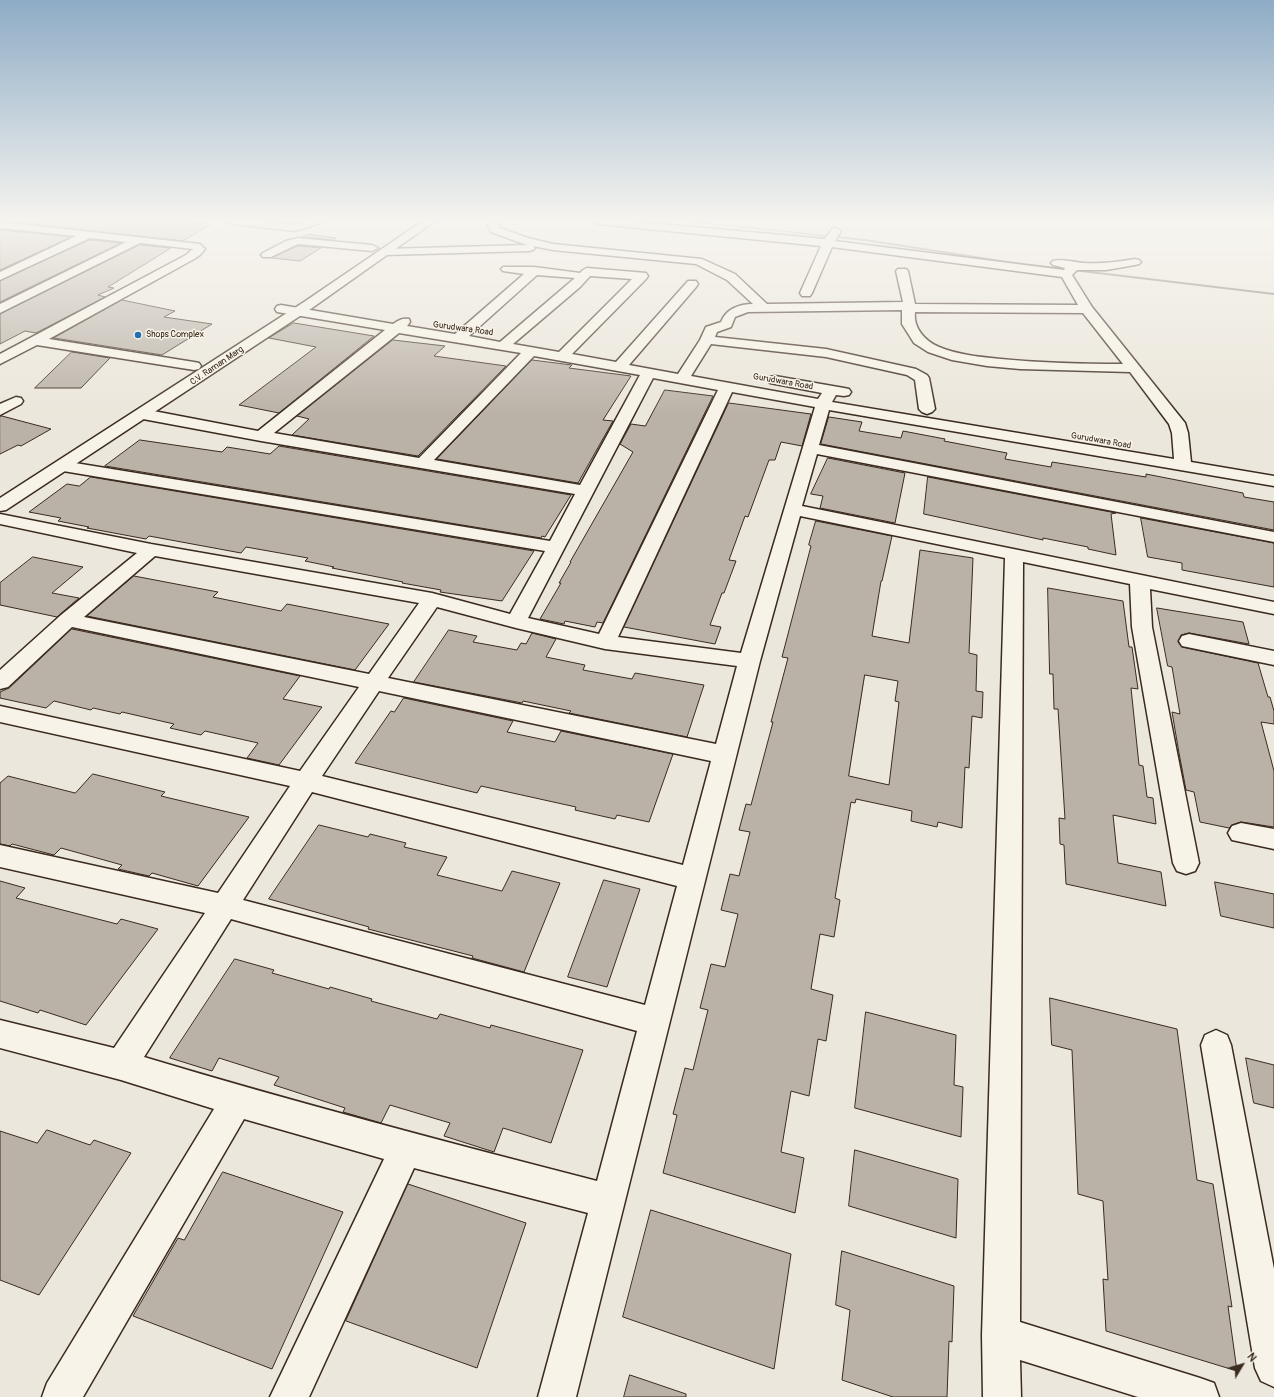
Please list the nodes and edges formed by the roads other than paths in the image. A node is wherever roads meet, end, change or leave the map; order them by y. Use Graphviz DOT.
graph roads {
  1 [pos="46,286"];
  2 [pos="136,286"];
  3 [pos="325,286"];
  4 [pos="517,286"];
  5 [pos="573,286"];
  6 [pos="632,286"];
  7 [pos="690,286"];
  8 [pos="741,286"];
  9 [pos="809,286"];
  10 [pos="905,286"];
  11 [pos="1076,286"];
  12 [pos="806,293"];
  13 [pos="294,307"];
  14 [pos="909,307"];
  15 [pos="764,308"];
  16 [pos="0,309"];
  17 [pos="1087,309"];
  18 [pos="400,324"];
  19 [pos="463,334"];
  20 [pos="514,336"];
  21 [pos="707,340"];
  22 [pos="37,341"];
  23 [pos="503,346"];
  24 [pos="573,346"];
  25 [pos="531,351"];
  26 [pos="562,356"];
  27 [pos="629,356"];
  28 [pos="0,360"];
  29 [pos="194,366"];
  30 [pos="619,367"];
  31 [pos="698,367"];
  32 [pos="1134,368"];
  33 [pos="649,372"];
  34 [pos="682,378"];
  35 [pos="764,378"];
  36 [pos="727,387"];
  37 [pos="836,396"];
  38 [pos="16,401"];
  39 [pos="892,402"];
  40 [pos="927,409"];
  41 [pos="0,410"];
  42 [pos="143,414"];
  43 [pos="86,435"];
  44 [pos="261,436"];
  45 [pos="810,448"];
  46 [pos="1182,461"];
  47 [pos="422,464"];
  48 [pos="63,466"];
  49 [pos="1274,470"];
  50 [pos="1274,481"];
  51 [pos="586,491"];
  52 [pos="0,506"];
  53 [pos="793,509"];
  54 [pos="0,519"];
  55 [pos="1274,537"];
  56 [pos="555,547"];
  57 [pos="151,550"];
  58 [pos="1014,555"];
  59 [pos="1139,581"];
  60 [pos="432,599"];
  61 [pos="1274,608"];
  62 [pos="68,620"];
  63 [pos="516,622"];
  64 [pos="1189,641"];
  65 [pos="605,642"];
  66 [pos="1274,658"];
  67 [pos="749,661"];
  68 [pos="0,682"];
  69 [pos="374,684"];
  70 [pos="0,714"];
  71 [pos="725,755"];
  72 [pos="306,781"];
  73 [pos="1241,833"];
  74 [pos="1274,839"];
  75 [pos="0,856"];
  76 [pos="1186,863"];
  77 [pos="693,879"];
  78 [pos="224,906"];
  79 [pos="655,1022"];
  80 [pos="0,1034"];
  81 [pos="1216,1045"];
  82 [pos="121,1065"];
  83 [pos="237,1101"];
  84 [pos="406,1149"];
  85 [pos="608,1201"];
  86 [pos="1001,1335"];
  87 [pos="1274,1368"];
  88 [pos="61,1397"];
  89 [pos="289,1397"];
  90 [pos="557,1397"];
  91 [pos="1002,1397"];
  92 [pos="1200,1397"];
  1 -- 16 [label="street"];
  2 -- 22 [label="street"];
  3 -- 13 [label="street, C.V. Raman Marg"];
  4 -- 19 [label="street"];
  5 -- 20 [label="street"];
  6 -- 24 [label="street"];
  7 -- 27 [label="street"];
  8 -- 15 [label="street"];
  9 -- 12 [label="street"];
  10 -- 14 [label="street"];
  11 -- 17 [label="street"];
  13 -- 18 [label="street"];
  13 -- 29 [label="street, C.V. Raman Marg"];
  13 -- 42 [label="street, C.V. Raman Marg"];
  14 -- 15 [label="street"];
  14 -- 17 [label="street"];
  14 -- 32 [label="street"];
  15 -- 21 [label="street"];
  17 -- 32 [label="street"];
  18 -- 19 [label="street"];
  18 -- 44 [label="street"];
  19 -- 20 [label="street, Gurudwara Road"];
  19 -- 23 [label="street"];
  20 -- 23 [label="street"];
  20 -- 24 [label="street, Gurudwara Road"];
  21 -- 31 [label="street"];
  21 -- 40 [label="street"];
  22 -- 28 [label="street"];
  22 -- 29 [label="street"];
  23 -- 25 [label="street"];
  24 -- 26 [label="street"];
  24 -- 27 [label="street, Gurudwara Road"];
  25 -- 26 [label="street"];
  25 -- 47 [label="street"];
  26 -- 30 [label="street"];
  27 -- 30 [label="street"];
  27 -- 31 [label="street, Gurudwara Road"];
  29 -- 43 [label="street, C.V. Raman Marg"];
  30 -- 33 [label="street"];
  31 -- 34 [label="street"];
  32 -- 46 [label="street"];
  33 -- 34 [label="street"];
  33 -- 51 [label="street"];
  34 -- 36 [label="street"];
  35 -- 37 [label="street, Gurudwara Road"];
  36 -- 37 [label="street"];
  36 -- 65 [label="street"];
  37 -- 45 [label="street"];
  37 -- 46 [label="street"];
  38 -- 41 [label="street"];
  39 -- 40 [label="street, Gurudwara Road"];
  40 -- 46 [label="street, Gurudwara Road"];
  42 -- 44 [label="street"];
  42 -- 48 [label="street, C.V. Raman Marg"];
  44 -- 47 [label="street"];
  45 -- 53 [label="street"];
  45 -- 55 [label="street"];
  46 -- 49 [label="street, Gurudwara Road"];
  46 -- 50 [label="street"];
  47 -- 51 [label="street"];
  48 -- 52 [label="street, C.V. Raman Marg"];
  48 -- 56 [label="street"];
  51 -- 56 [label="street"];
  53 -- 58 [label="street"];
  53 -- 67 [label="street"];
  54 -- 57 [label="street"];
  56 -- 63 [label="street"];
  57 -- 60 [label="street"];
  57 -- 62 [label="street"];
  58 -- 59 [label="street"];
  58 -- 86 [label="street"];
  59 -- 61 [label="street"];
  59 -- 76 [label="street"];
  60 -- 63 [label="street"];
  60 -- 69 [label="street"];
  62 -- 68 [label="street"];
  62 -- 69 [label="street"];
  63 -- 65 [label="street"];
  64 -- 66 [label="street"];
  65 -- 67 [label="street"];
  67 -- 71 [label="street"];
  69 -- 71 [label="street"];
  69 -- 72 [label="street"];
  70 -- 72 [label="street"];
  71 -- 77 [label="street"];
  72 -- 77 [label="street"];
  72 -- 78 [label="street"];
  73 -- 74 [label="street"];
  75 -- 78 [label="street"];
  77 -- 79 [label="street"];
  78 -- 79 [label="street"];
  78 -- 82 [label="street"];
  79 -- 85 [label="street"];
  80 -- 82 [label="street"];
  81 -- 87 [label="street"];
  82 -- 83 [label="street"];
  83 -- 84 [label="street"];
  83 -- 88 [label="street"];
  84 -- 85 [label="street"];
  84 -- 89 [label="street"];
  85 -- 90 [label="street"];
  86 -- 91 [label="street"];
  86 -- 92 [label="street"];
}
